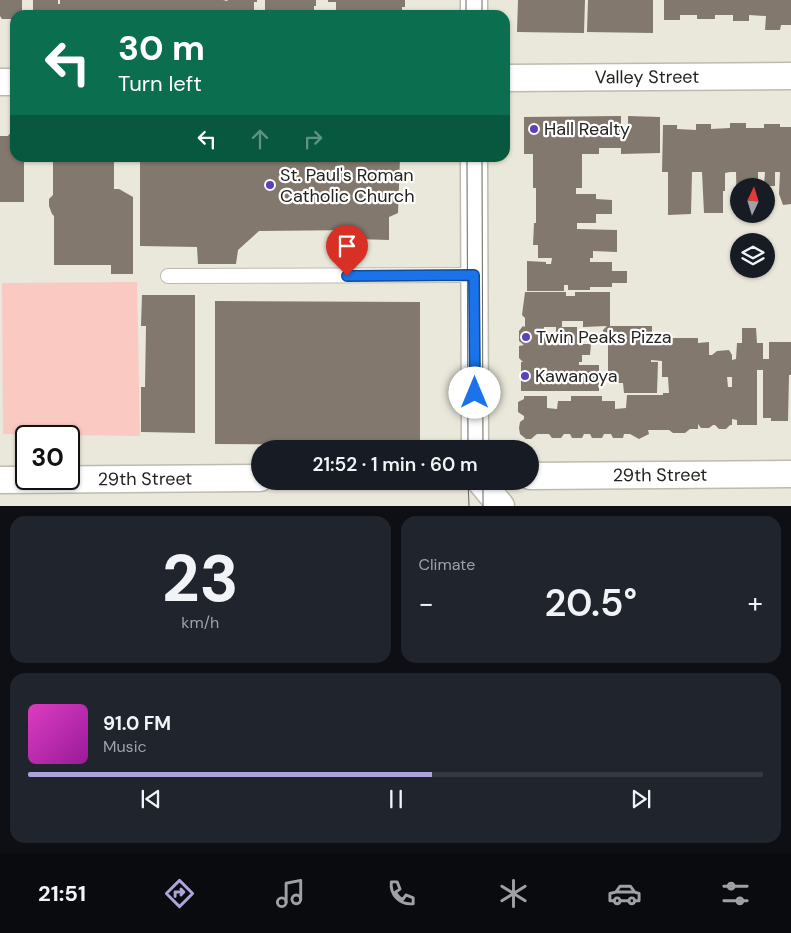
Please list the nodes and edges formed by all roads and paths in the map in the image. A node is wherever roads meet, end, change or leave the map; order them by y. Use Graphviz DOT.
graph roads {
  1 [pos="791,76"];
  2 [pos="510,78"];
  3 [pos="474,162"];
  4 [pos="474,275"];
  5 [pos="168,276"];
  6 [pos="475,440"];
  7 [pos="791,474"];
  8 [pos="539,476"];
  9 [pos="251,478"];
  10 [pos="0,480"];
  11 [pos="475,490"];
  12 [pos="488,490"];
  13 [pos="476,506"];
  14 [pos="501,506"];
  1 -- 2 [label="street, Valley Street"];
  3 -- 4 [label="street"];
  4 -- 5 [label="lane"];
  4 -- 6 [label="street"];
  7 -- 8 [label="street, 29th Street"];
  9 -- 10 [label="street, 29th Street"];
  11 -- 13 [label="street"];
  12 -- 14 [label="street"];
}
